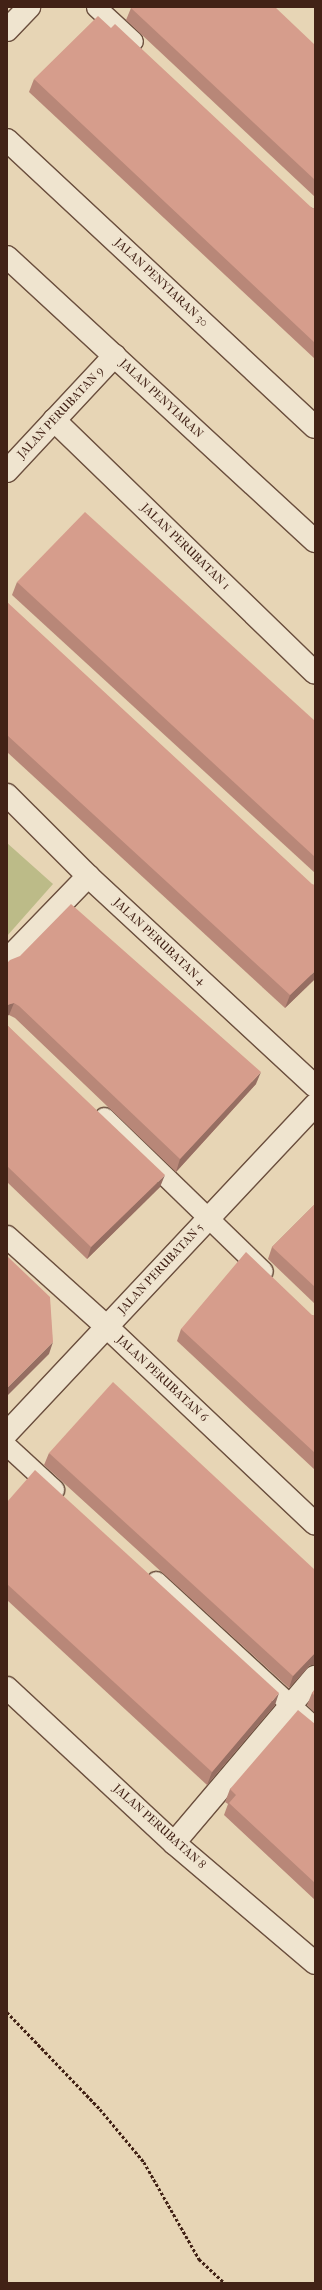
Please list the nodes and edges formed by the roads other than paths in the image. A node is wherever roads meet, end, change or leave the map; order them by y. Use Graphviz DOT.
graph roads {
  1 [pos="29,7"];
  2 [pos="96,7"];
  3 [pos="7,30"];
  4 [pos="148,55"];
  5 [pos="7,140"];
  6 [pos="7,257"];
  7 [pos="115,355"];
  8 [pos="54,420"];
  9 [pos="315,427"];
  10 [pos="7,471"];
  11 [pos="315,541"];
  12 [pos="315,673"];
  13 [pos="7,795"];
  14 [pos="88,876"];
  15 [pos="7,960"];
  16 [pos="315,1086"];
  17 [pos="315,1105"];
  18 [pos="93,1107"];
  19 [pos="209,1218"];
  20 [pos="7,1237"];
  21 [pos="277,1283"];
  22 [pos="107,1327"];
  23 [pos="7,1433"];
  24 [pos="7,1446"];
  25 [pos="66,1499"];
  26 [pos="315,1524"];
  27 [pos="142,1568"];
  28 [pos="315,1676"];
  29 [pos="7,1688"];
  30 [pos="290,1705"];
  31 [pos="315,1727"];
  32 [pos="174,1843"];
  33 [pos="315,1964"];
  1 -- 3 [label="street"];
  2 -- 4 [label="lane"];
  5 -- 9 [label="street, JALAN PENYIARAN 30"];
  6 -- 7 [label="street, JALAN PENYIARAN"];
  7 -- 8 [label="street, JALAN PERUBATAN 9"];
  7 -- 11 [label="street, JALAN PENYIARAN"];
  8 -- 10 [label="street, JALAN PERUBATAN 9"];
  8 -- 12 [label="street, JALAN PERUBATAN 1"];
  13 -- 14 [label="street, JALAN PERUBATAN 4"];
  14 -- 15 [label="street"];
  14 -- 16 [label="street, JALAN PERUBATAN 4"];
  17 -- 19 [label="street, JALAN PERUBATAN 5"];
  18 -- 19 [label="lane"];
  19 -- 21 [label="lane"];
  19 -- 22 [label="street, JALAN PERUBATAN 5"];
  20 -- 22 [label="street, JALAN PERUBATAN 6"];
  22 -- 23 [label="street, JALAN PERUBATAN 5"];
  22 -- 26 [label="street, JALAN PERUBATAN 6"];
  24 -- 25 [label="lane"];
  27 -- 30 [label="lane"];
  28 -- 30 [label="street"];
  29 -- 32 [label="street, JALAN PERUBATAN 8"];
  30 -- 31 [label="lane"];
  30 -- 32 [label="street"];
  32 -- 33 [label="street, JALAN PERUBATAN 8"];
}
